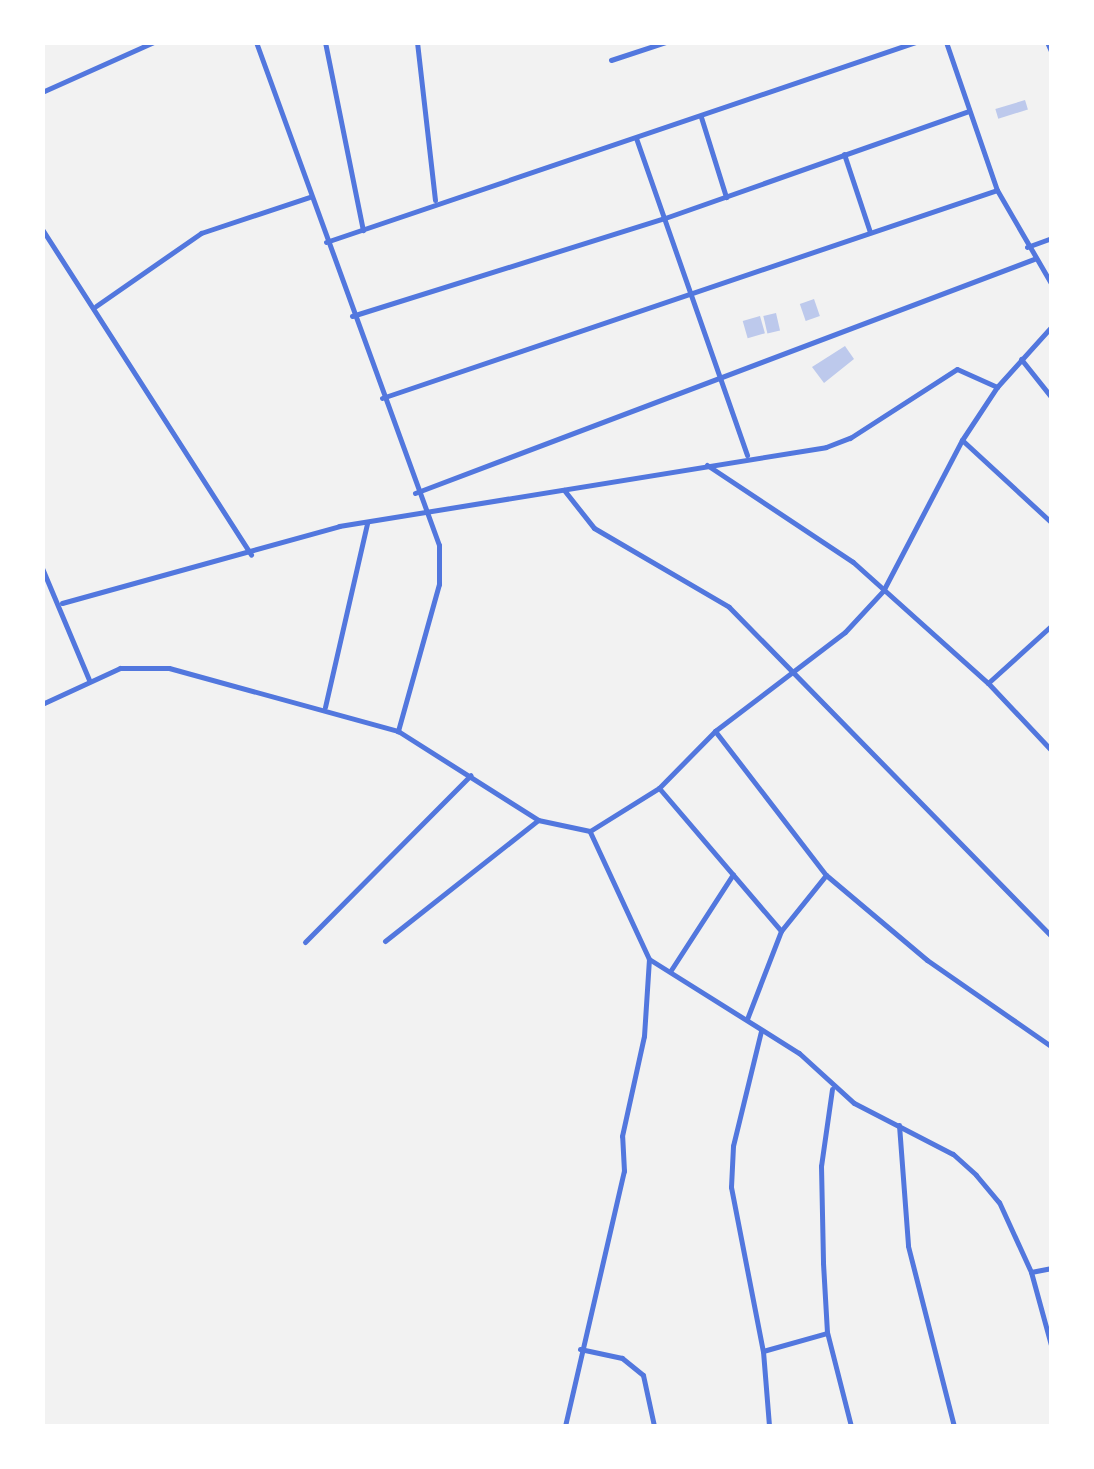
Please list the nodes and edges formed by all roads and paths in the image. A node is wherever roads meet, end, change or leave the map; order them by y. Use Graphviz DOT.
graph roads {
  1 [pos="256,42"];
  2 [pos="326,42"];
  3 [pos="417,42"];
  4 [pos="666,42"];
  5 [pos="916,42"];
  6 [pos="946,42"];
  7 [pos="1048,42"];
  8 [pos="151,43"];
  9 [pos="1052,54"];
  10 [pos="611,60"];
  11 [pos="42,92"];
  12 [pos="968,110"];
  13 [pos="701,117"];
  14 [pos="636,138"];
  15 [pos="844,154"];
  16 [pos="997,190"];
  17 [pos="310,197"];
  18 [pos="726,197"];
  19 [pos="435,200"];
  20 [pos="665,218"];
  21 [pos="42,229"];
  22 [pos="363,230"];
  23 [pos="871,233"];
  24 [pos="1052,238"];
  25 [pos="326,242"];
  26 [pos="1028,247"];
  27 [pos="1034,259"];
  28 [pos="1052,285"];
  29 [pos="691,294"];
  30 [pos="96,306"];
  31 [pos="352,316"];
  32 [pos="1052,326"];
  33 [pos="1021,359"];
  34 [pos="719,376"];
  35 [pos="996,386"];
  36 [pos="382,398"];
  37 [pos="1052,398"];
  38 [pos="962,440"];
  39 [pos="748,455"];
  40 [pos="707,465"];
  41 [pos="564,490"];
  42 [pos="414,493"];
  43 [pos="423,512"];
  44 [pos="368,522"];
  45 [pos="1052,523"];
  46 [pos="252,555"];
  47 [pos="42,568"];
  48 [pos="884,591"];
  49 [pos="62,603"];
  50 [pos="1052,625"];
  51 [pos="795,670"];
  52 [pos="89,680"];
  53 [pos="988,683"];
  54 [pos="42,704"];
  55 [pos="325,707"];
  56 [pos="398,731"];
  57 [pos="715,731"];
  58 [pos="1052,751"];
  59 [pos="471,774"];
  60 [pos="659,788"];
  61 [pos="538,820"];
  62 [pos="590,831"];
  63 [pos="733,874"];
  64 [pos="826,875"];
  65 [pos="781,931"];
  66 [pos="1052,937"];
  67 [pos="305,942"];
  68 [pos="384,942"];
  69 [pos="649,958"];
  70 [pos="671,970"];
  71 [pos="747,1019"];
  72 [pos="762,1031"];
  73 [pos="1052,1048"];
  74 [pos="832,1089"];
  75 [pos="899,1125"];
  76 [pos="1052,1268"];
  77 [pos="1031,1272"];
  78 [pos="827,1332"];
  79 [pos="1052,1349"];
  80 [pos="580,1350"];
  81 [pos="763,1350"];
  82 [pos="565,1426"];
  83 [pos="653,1426"];
  84 [pos="769,1426"];
  85 [pos="851,1426"];
  86 [pos="954,1426"];
  1 -- 17 [label="street"];
  2 -- 22 [label="street"];
  3 -- 19 [label="street"];
  4 -- 10 [label="street"];
  5 -- 13 [label="street"];
  6 -- 12 [label="street"];
  7 -- 9 [label="street"];
  8 -- 11 [label="street"];
  12 -- 15 [label="street"];
  12 -- 16 [label="street"];
  13 -- 14 [label="street"];
  13 -- 18 [label="street"];
  14 -- 19 [label="street"];
  14 -- 20 [label="street"];
  15 -- 18 [label="street"];
  15 -- 23 [label="street"];
  16 -- 23 [label="street"];
  16 -- 26 [label="street"];
  17 -- 25 [label="street"];
  17 -- 30 [label="street"];
  18 -- 20 [label="street"];
  19 -- 22 [label="street"];
  20 -- 29 [label="street"];
  20 -- 31 [label="street"];
  21 -- 30 [label="street"];
  22 -- 25 [label="street"];
  23 -- 29 [label="street"];
  24 -- 26 [label="street"];
  25 -- 31 [label="street"];
  26 -- 27 [label="street"];
  27 -- 28 [label="street"];
  27 -- 34 [label="street"];
  29 -- 34 [label="street"];
  29 -- 36 [label="street"];
  30 -- 46 [label="street"];
  31 -- 36 [label="street"];
  32 -- 33 [label="street"];
  33 -- 35 [label="street"];
  33 -- 37 [label="street"];
  34 -- 39 [label="street"];
  34 -- 42 [label="street"];
  35 -- 38 [label="street"];
  35 -- 39 [label="street"];
  36 -- 42 [label="street"];
  38 -- 45 [label="street"];
  38 -- 48 [label="street"];
  39 -- 40 [label="street"];
  40 -- 41 [label="street"];
  40 -- 48 [label="street"];
  41 -- 43 [label="street"];
  41 -- 51 [label="street"];
  42 -- 43 [label="street"];
  43 -- 44 [label="street"];
  43 -- 56 [label="street"];
  44 -- 46 [label="street"];
  44 -- 55 [label="street"];
  46 -- 49 [label="street"];
  47 -- 49 [label="street"];
  48 -- 51 [label="street"];
  48 -- 53 [label="street"];
  49 -- 52 [label="street"];
  50 -- 53 [label="street"];
  51 -- 57 [label="street"];
  51 -- 66 [label="street"];
  52 -- 54 [label="street"];
  52 -- 55 [label="street"];
  53 -- 58 [label="street"];
  55 -- 56 [label="street"];
  56 -- 59 [label="street"];
  57 -- 60 [label="street"];
  57 -- 64 [label="street"];
  59 -- 61 [label="street"];
  59 -- 67 [label="street"];
  60 -- 62 [label="street"];
  60 -- 63 [label="street"];
  61 -- 62 [label="street"];
  61 -- 68 [label="street"];
  62 -- 69 [label="street"];
  63 -- 65 [label="street"];
  63 -- 70 [label="street"];
  64 -- 65 [label="street"];
  64 -- 73 [label="street"];
  65 -- 71 [label="street"];
  69 -- 70 [label="street"];
  69 -- 80 [label="street"];
  70 -- 71 [label="street"];
  71 -- 72 [label="street"];
  72 -- 74 [label="street"];
  72 -- 81 [label="street"];
  74 -- 75 [label="street"];
  74 -- 78 [label="street"];
  75 -- 77 [label="street"];
  75 -- 86 [label="street"];
  76 -- 77 [label="street"];
  77 -- 79 [label="street"];
  78 -- 81 [label="street"];
  78 -- 85 [label="street"];
  80 -- 82 [label="street"];
  80 -- 83 [label="street"];
  81 -- 84 [label="street"];
}
